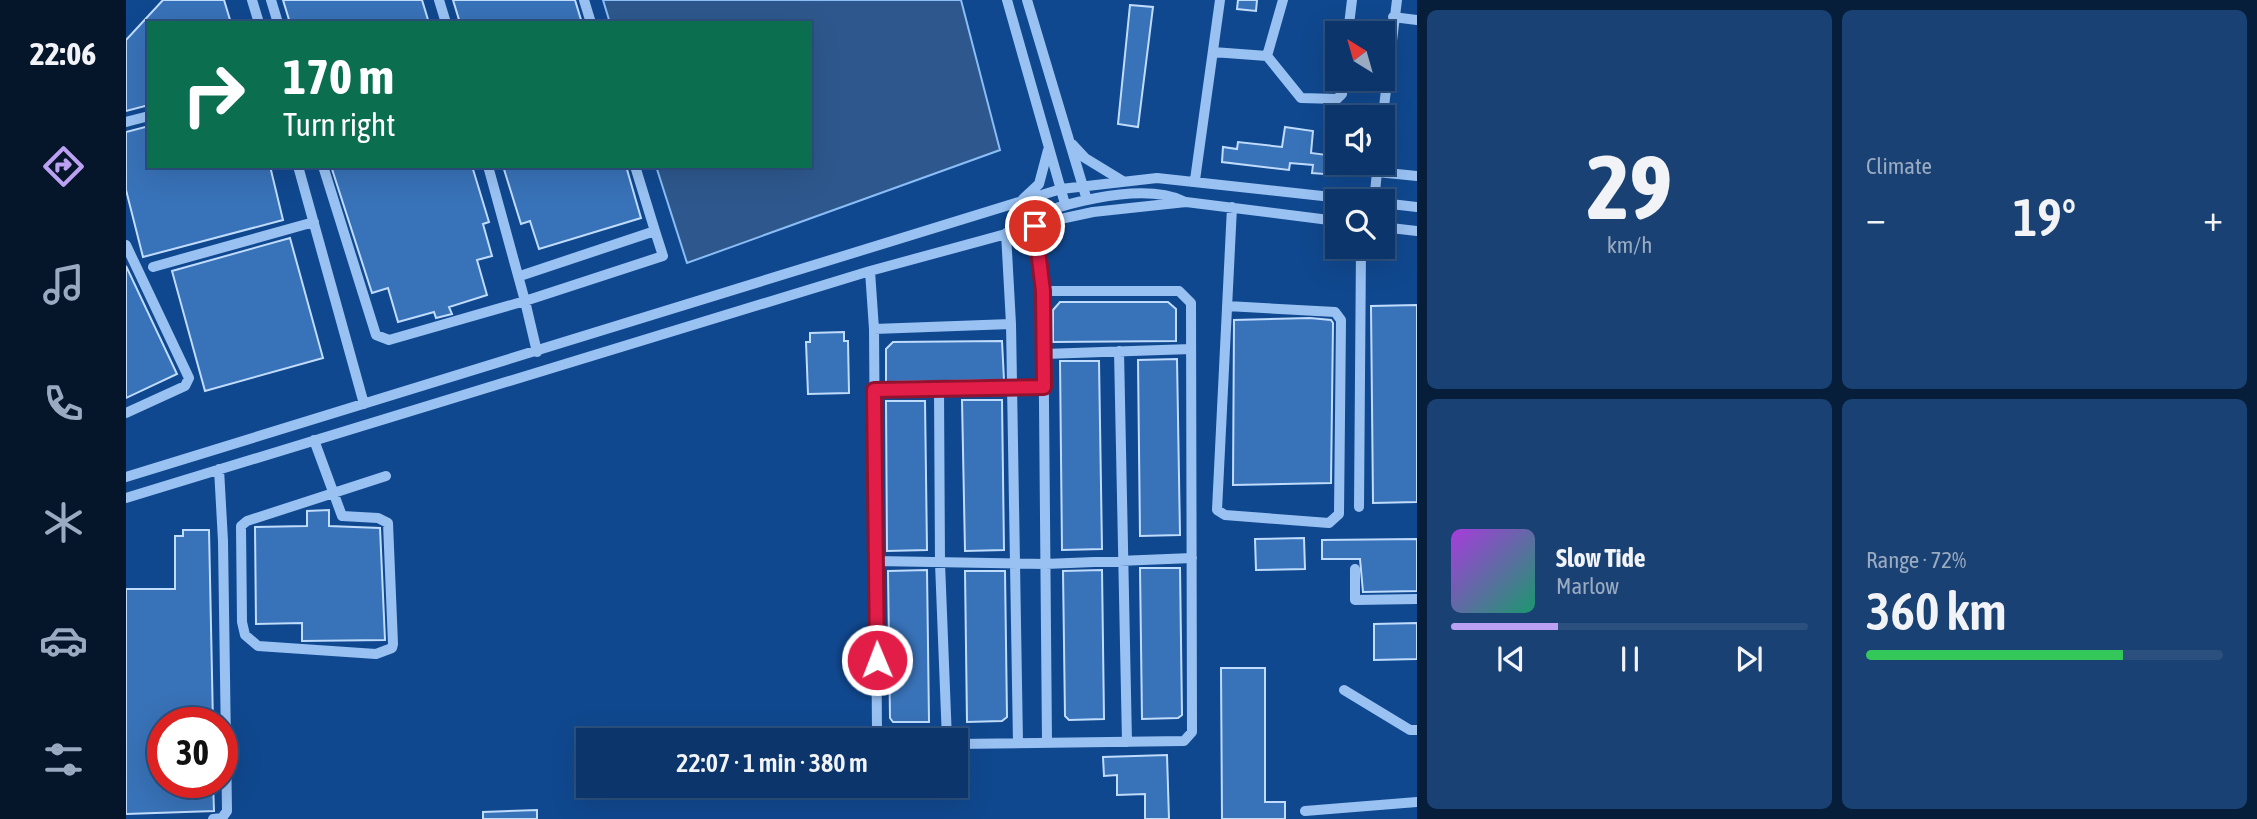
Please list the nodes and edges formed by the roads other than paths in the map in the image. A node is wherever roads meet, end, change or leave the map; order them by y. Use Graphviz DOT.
graph roads {
  1 [pos="252,0"];
  2 [pos="271,0"];
  3 [pos="439,0"];
  4 [pos="584,0"];
  5 [pos="1007,0"];
  6 [pos="1027,0"];
  7 [pos="1220,0"];
  8 [pos="1283,0"];
  9 [pos="1352,0"];
  10 [pos="1396,0"];
  11 [pos="1394,17"];
  12 [pos="1417,20"];
  13 [pos="258,21"];
  14 [pos="277,21"];
  15 [pos="445,21"];
  16 [pos="590,21"];
  17 [pos="1349,21"];
  18 [pos="1213,52"];
  19 [pos="1267,56"];
  20 [pos="1342,91"];
  21 [pos="1384,105"];
  22 [pos="147,117"];
  23 [pos="126,122"];
  24 [pos="1071,142"];
  25 [pos="1049,145"];
  26 [pos="299,168"];
  27 [pos="324,168"];
  28 [pos="489,168"];
  29 [pos="636,168"];
  30 [pos="1395,171"];
  31 [pos="1417,176"];
  32 [pos="1195,180"];
  33 [pos="1123,181"];
  34 [pos="1084,184"];
  35 [pos="1061,188"];
  36 [pos="1325,196"];
  37 [pos="1087,200"];
  38 [pos="1021,201"];
  39 [pos="1186,202"];
  40 [pos="1065,204"];
  41 [pos="1395,204"];
  42 [pos="1232,206"];
  43 [pos="1417,207"];
  44 [pos="1325,219"];
  45 [pos="314,222"];
  46 [pos="1035,226"];
  47 [pos="1395,228"];
  48 [pos="654,231"];
  49 [pos="1417,231"];
  50 [pos="1001,234"];
  51 [pos="126,245"];
  52 [pos="1361,259"];
  53 [pos="153,267"];
  54 [pos="870,271"];
  55 [pos="520,276"];
  56 [pos="1043,291"];
  57 [pos="525,301"];
  58 [pos="1227,306"];
  59 [pos="621,324"];
  60 [pos="1011,324"];
  61 [pos="874,329"];
  62 [pos="627,344"];
  63 [pos="1191,349"];
  64 [pos="1118,351"];
  65 [pos="537,352"];
  66 [pos="1044,354"];
  67 [pos="1012,387"];
  68 [pos="1044,387"];
  69 [pos="939,389"];
  70 [pos="874,390"];
  71 [pos="364,404"];
  72 [pos="126,413"];
  73 [pos="314,440"];
  74 [pos="219,469"];
  75 [pos="386,476"];
  76 [pos="126,477"];
  77 [pos="333,492"];
  78 [pos="126,498"];
  79 [pos="1359,507"];
  80 [pos="1192,558"];
  81 [pos="876,561"];
  82 [pos="1125,561"];
  83 [pos="940,563"];
  84 [pos="1015,564"];
  85 [pos="1045,564"];
  86 [pos="1355,569"];
  87 [pos="1417,599"];
  88 [pos="1344,690"];
  89 [pos="877,728"];
  90 [pos="947,728"];
  91 [pos="1417,730"];
  92 [pos="1127,742"];
  93 [pos="1047,743"];
  94 [pos="968,744"];
  95 [pos="1018,744"];
  96 [pos="1417,802"];
  97 [pos="1305,811"];
  98 [pos="213,819"];
  1 -- 13 [label="street"];
  2 -- 14 [label="street"];
  3 -- 15 [label="street"];
  4 -- 16 [label="street"];
  5 -- 25 [label="street"];
  6 -- 24 [label="street"];
  7 -- 18 [label="street"];
  8 -- 19 [label="street"];
  9 -- 17 [label="street"];
  10 -- 11 [label="street"];
  11 -- 12 [label="street"];
  11 -- 21 [label="street"];
  18 -- 19 [label="street"];
  18 -- 32 [label="street"];
  19 -- 20 [label="street"];
  22 -- 23 [label="street"];
  24 -- 33 [label="street"];
  24 -- 34 [label="street"];
  25 -- 35 [label="street"];
  25 -- 38 [label="street"];
  26 -- 45 [label="street"];
  27 -- 57 [label="street"];
  28 -- 55 [label="street"];
  29 -- 48 [label="street"];
  30 -- 31 [label="street"];
  32 -- 33 [label="street"];
  32 -- 36 [label="street"];
  33 -- 34 [label="street"];
  34 -- 35 [label="street"];
  34 -- 37 [label="street"];
  35 -- 38 [label="street"];
  35 -- 40 [label="street"];
  37 -- 39 [label="street"];
  37 -- 40 [label="street"];
  38 -- 59 [label="street"];
  39 -- 42 [label="street"];
  39 -- 46 [label="street"];
  40 -- 50 [label="street"];
  41 -- 43 [label="street"];
  42 -- 44 [label="street"];
  42 -- 58 [label="street"];
  45 -- 53 [label="street"];
  45 -- 71 [label="street"];
  46 -- 50 [label="street"];
  46 -- 56 [label="street"];
  47 -- 49 [label="street"];
  48 -- 55 [label="street"];
  48 -- 57 [label="street"];
  50 -- 54 [label="street"];
  50 -- 60 [label="street"];
  51 -- 72 [label="street"];
  52 -- 79 [label="street"];
  54 -- 61 [label="street"];
  54 -- 62 [label="street"];
  55 -- 57 [label="street"];
  56 -- 63 [label="street"];
  56 -- 66 [label="street"];
  57 -- 65 [label="street"];
  58 -- 58 [label="street"];
  59 -- 62 [label="street"];
  59 -- 65 [label="street"];
  60 -- 61 [label="street"];
  60 -- 67 [label="street"];
  61 -- 70 [label="street"];
  62 -- 73 [label="street"];
  63 -- 64 [label="street"];
  63 -- 80 [label="street"];
  64 -- 66 [label="street"];
  64 -- 82 [label="street"];
  65 -- 71 [label="street"];
  66 -- 68 [label="street"];
  67 -- 68 [label="street"];
  67 -- 69 [label="street"];
  67 -- 84 [label="street"];
  68 -- 85 [label="street"];
  69 -- 70 [label="street"];
  69 -- 83 [label="street"];
  70 -- 81 [label="street"];
  71 -- 76 [label="street"];
  73 -- 74 [label="street"];
  73 -- 77 [label="street"];
  74 -- 78 [label="street"];
  74 -- 98 [label="street"];
  75 -- 77 [label="street"];
  77 -- 77 [label="street"];
  80 -- 82 [label="street"];
  80 -- 92 [label="street"];
  81 -- 83 [label="street"];
  81 -- 89 [label="street"];
  82 -- 85 [label="street"];
  82 -- 92 [label="street"];
  83 -- 84 [label="street"];
  83 -- 90 [label="street"];
  84 -- 85 [label="street"];
  84 -- 95 [label="street"];
  85 -- 93 [label="street"];
  86 -- 87 [label="street"];
  88 -- 91 [label="street"];
  92 -- 93 [label="street"];
  93 -- 95 [label="street"];
  94 -- 95 [label="street"];
  96 -- 97 [label="street"];
}
